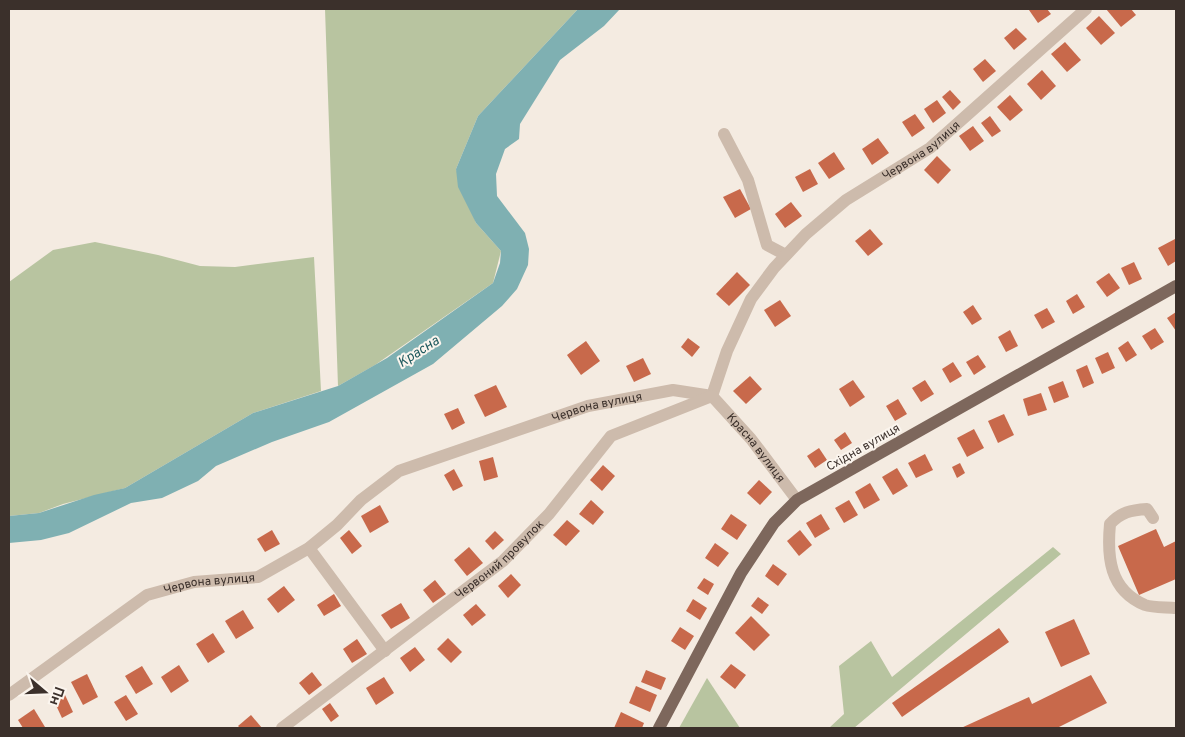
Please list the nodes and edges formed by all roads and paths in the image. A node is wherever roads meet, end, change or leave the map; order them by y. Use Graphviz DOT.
graph roads {
  1 [pos="1086,9"];
  2 [pos="724,134"];
  3 [pos="786,255"];
  4 [pos="1176,286"];
  5 [pos="712,396"];
  6 [pos="797,500"];
  7 [pos="1153,518"];
  8 [pos="309,548"];
  9 [pos="1176,608"];
  10 [pos="385,651"];
  11 [pos="9,695"];
  12 [pos="282,728"];
  13 [pos="659,728"];
  1 -- 3 [label="street, Червона вулиця"];
  2 -- 3 [label="street"];
  3 -- 5 [label="street, Червона вулиця"];
  4 -- 6 [label="main road, Східна вулиця"];
  5 -- 6 [label="street, Красна вулиця"];
  5 -- 8 [label="street, Червона вулиця"];
  5 -- 10 [label="street, Червоний провулок"];
  6 -- 13 [label="main road, Східна вулиця"];
  7 -- 9 [label="street"];
  8 -- 10 [label="street"];
  8 -- 11 [label="street, Червона вулиця"];
  10 -- 12 [label="street, Червоний провулок"];
}
